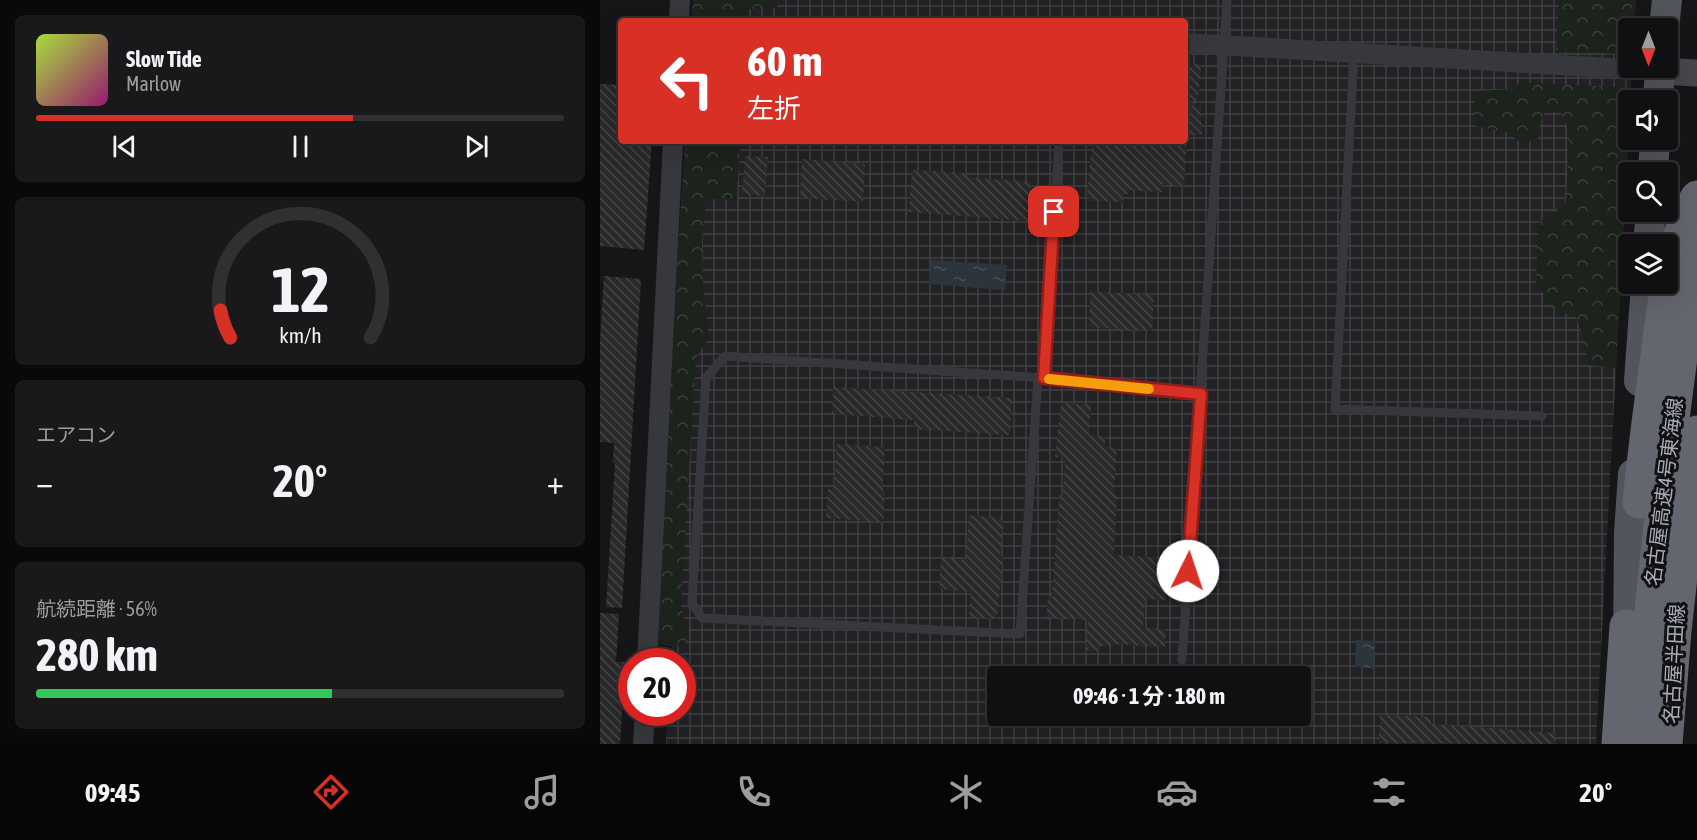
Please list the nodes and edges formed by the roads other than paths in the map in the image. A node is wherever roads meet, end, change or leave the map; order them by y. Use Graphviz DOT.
graph roads {
  1 [pos="680,0"];
  2 [pos="1227,0"];
  3 [pos="1666,0"];
  4 [pos="679,18"];
  5 [pos="1665,18"];
  6 [pos="1188,43"];
  7 [pos="1225,45"];
  8 [pos="1353,53"];
  9 [pos="1618,67"];
  10 [pos="1678,71"];
  11 [pos="1697,73"];
  12 [pos="673,144"];
  13 [pos="1059,144"];
  14 [pos="1697,189"];
  15 [pos="1697,197"];
  16 [pos="1697,242"];
  17 [pos="1645,294"];
  18 [pos="1041,378"];
  19 [pos="1201,394"];
  20 [pos="1542,416"];
  21 [pos="1697,432"];
  22 [pos="1697,536"];
  23 [pos="648,648"];
  24 [pos="1182,660"];
  25 [pos="644,726"];
  26 [pos="643,744"];
  27 [pos="1618,744"];
  28 [pos="1628,744"];
  29 [pos="1640,744"];
  30 [pos="1668,744"];
  1 -- 4 [label="street"];
  2 -- 7 [label="lane"];
  3 -- 5 [label="main road"];
  6 -- 7 [label="street"];
  7 -- 8 [label="street"];
  7 -- 19 [label="lane"];
  8 -- 9 [label="street"];
  8 -- 20 [label="lane"];
  10 -- 11 [label="street"];
  12 -- 23 [label="street"];
  13 -- 18 [label="lane"];
  14 -- 30 [label="main road, 名古屋半田線"];
  15 -- 27 [label="highway, bridge"];
  16 -- 29 [label="highway, 名古屋高速4号東海線, bridge"];
  17 -- 28 [label="main road"];
  18 -- 18 [label="lane"];
  18 -- 19 [label="lane"];
  19 -- 24 [label="lane"];
  21 -- 30 [label="highway, 名古屋高速4号東海線, bridge"];
  22 -- 30 [label="highway"];
  25 -- 26 [label="street"];
}
